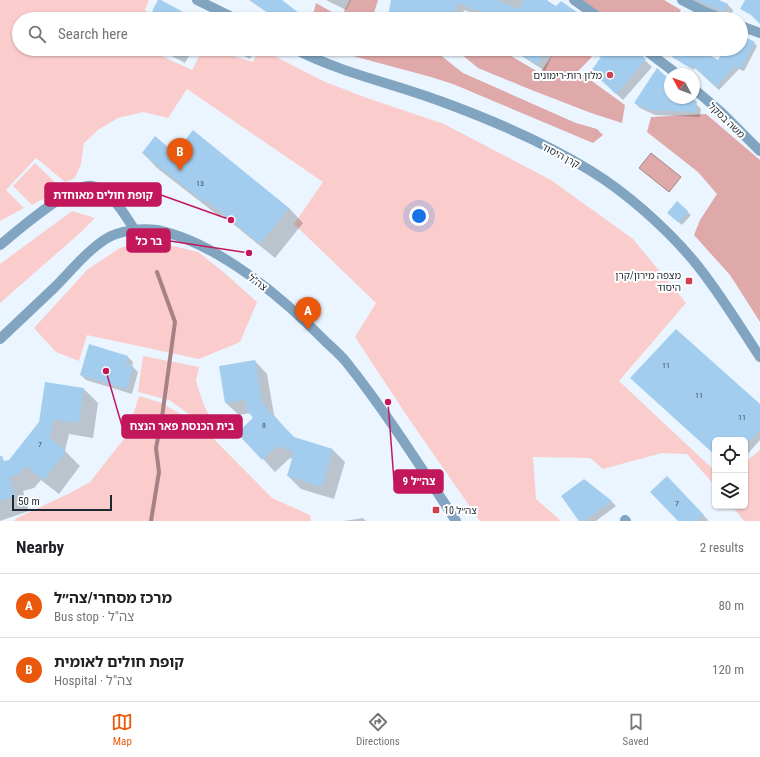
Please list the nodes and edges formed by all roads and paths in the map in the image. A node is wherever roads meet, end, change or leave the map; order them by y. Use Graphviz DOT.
graph roads {
  1 [pos="197,0"];
  2 [pos="574,0"];
  3 [pos="682,0"];
  4 [pos="222,12"];
  5 [pos="591,12"];
  6 [pos="705,12"];
  7 [pos="748,29"];
  8 [pos="760,33"];
  9 [pos="311,56"];
  10 [pos="653,56"];
  11 [pos="669,68"];
  12 [pos="700,94"];
  13 [pos="760,151"];
  14 [pos="134,229"];
  15 [pos="0,244"];
  16 [pos="0,339"];
  17 [pos="760,357"];
  18 [pos="456,521"];
  1 -- 4 [label="street"];
  2 -- 5 [label="street"];
  3 -- 6 [label="street"];
  7 -- 8 [label="street"];
  9 -- 17 [label="street, קרן היסוד"];
  10 -- 11 [label="street"];
  12 -- 13 [label="street, משה בסקל"];
  14 -- 15 [label="street"];
  14 -- 16 [label="street, צה\"ל"];
  14 -- 18 [label="street, צה\"ל"];
}
